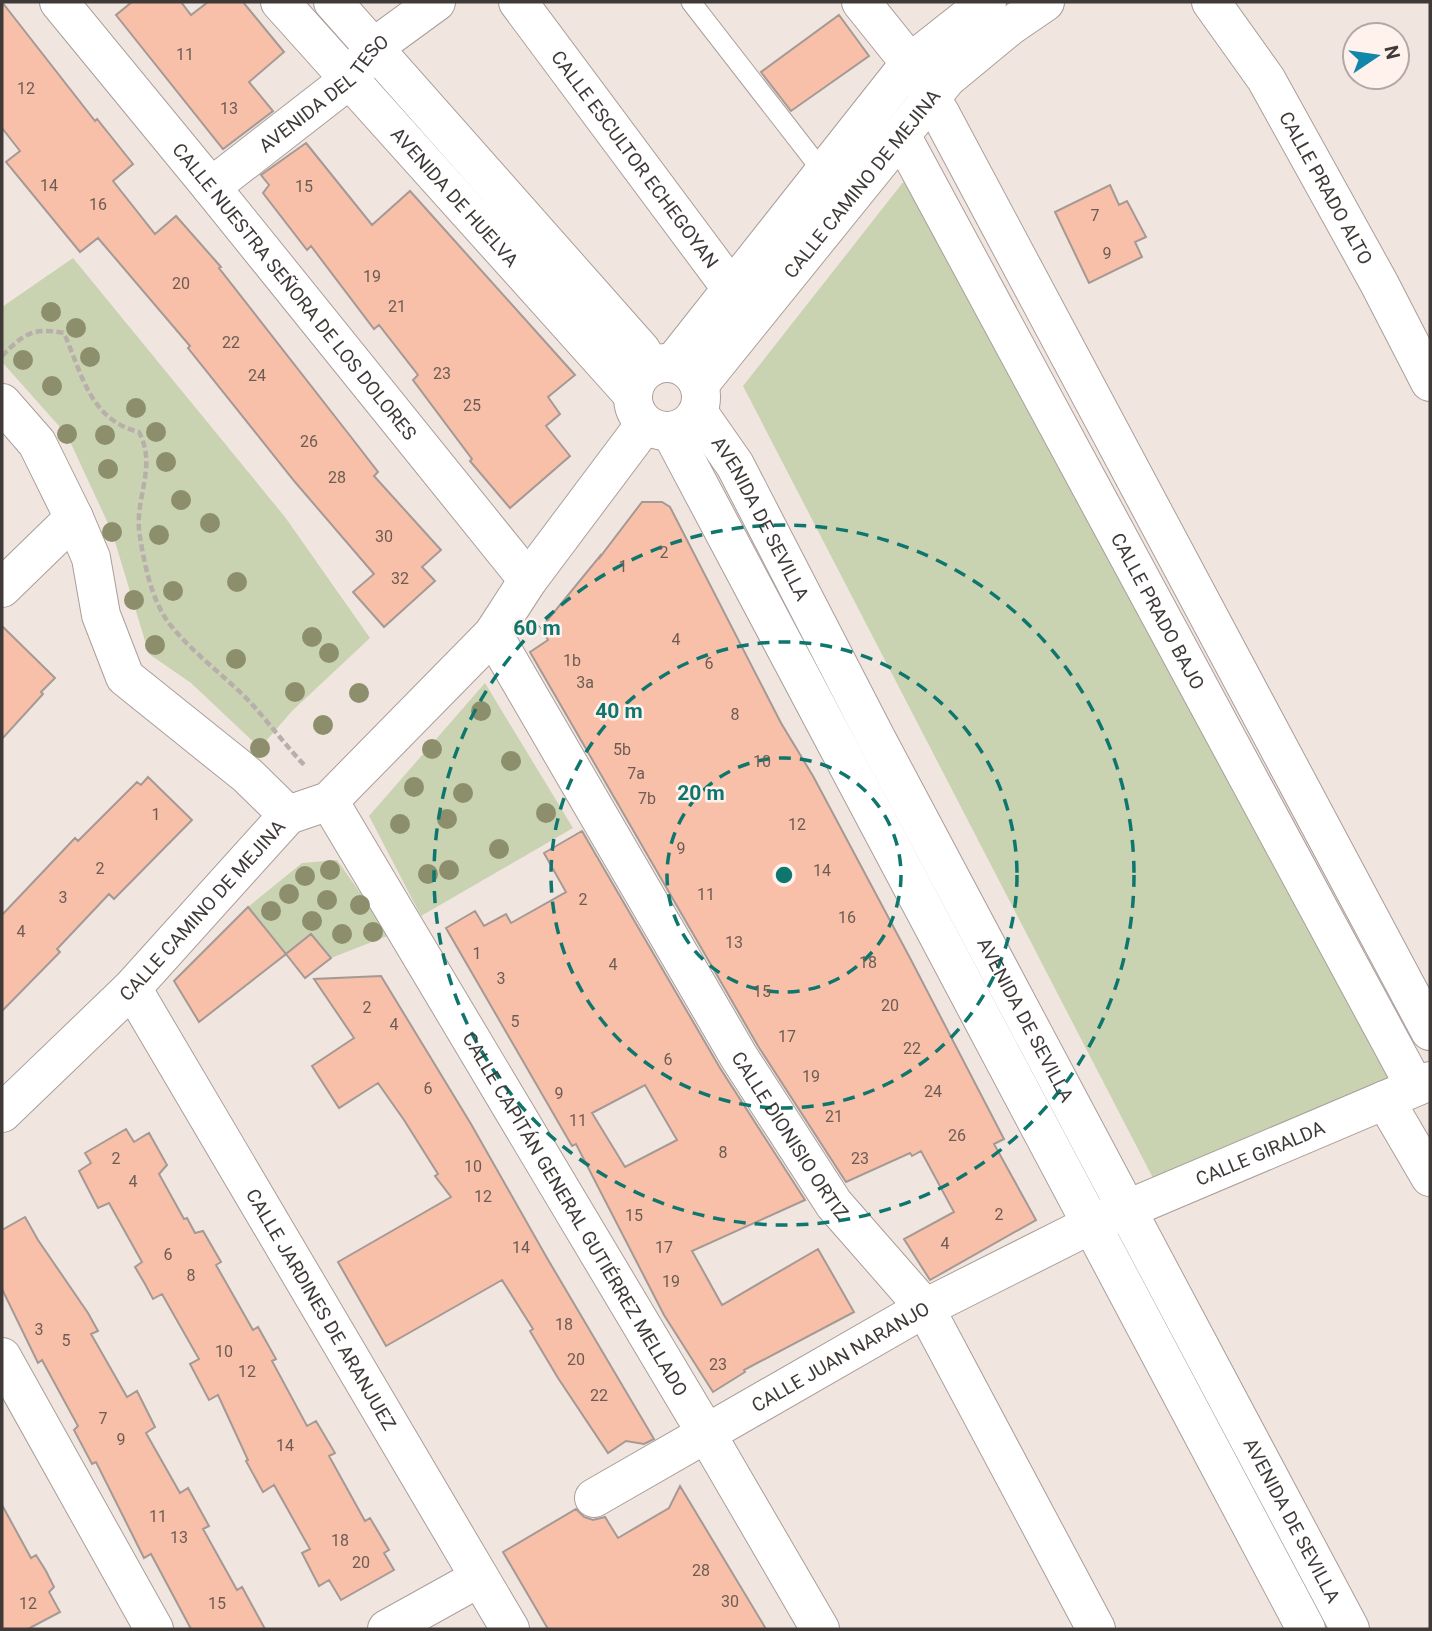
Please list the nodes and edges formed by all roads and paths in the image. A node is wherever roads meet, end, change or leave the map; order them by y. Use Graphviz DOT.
graph roads {
  1 [pos="58,2"];
  2 [pos="280,2"];
  3 [pos="333,2"];
  4 [pos="436,2"];
  5 [pos="518,2"];
  6 [pos="691,2"];
  7 [pos="861,2"];
  8 [pos="987,2"];
  9 [pos="1045,2"];
  10 [pos="1211,2"];
  11 [pos="373,48"];
  12 [pos="910,63"];
  13 [pos="350,79"];
  14 [pos="931,97"];
  15 [pos="901,135"];
  16 [pos="823,172"];
  17 [pos="211,187"];
  18 [pos="744,300"];
  19 [pos="2,356"];
  20 [pos="1430,382"];
  21 [pos="667,397"];
  22 [pos="2,403"];
  23 [pos="74,518"];
  24 [pos="528,580"];
  25 [pos="2,589"];
  26 [pos="493,634"];
  27 [pos="332,798"];
  28 [pos="288,815"];
  29 [pos="132,988"];
  30 [pos="1430,1031"];
  31 [pos="1410,1089"];
  32 [pos="2,1114"];
  33 [pos="1430,1177"];
  34 [pos="1128,1209"];
  35 [pos="1090,1225"];
  36 [pos="925,1308"];
  37 [pos="2,1357"];
  38 [pos="706,1433"];
  39 [pos="594,1498"];
  40 [pos="479,1578"];
  41 [pos="154,1629"];
  42 [pos="387,1629"];
  43 [pos="510,1629"];
  44 [pos="820,1629"];
  45 [pos="1096,1629"];
  46 [pos="1306,1629"];
  47 [pos="1350,1629"];
  1 -- 17 [label="street, CALLE NUESTRA SEÑORA DE LOS DOLORES"];
  2 -- 13 [label="street, AVENIDA DE HUELVA"];
  3 -- 11 [label="street, AVENIDA DE HUELVA"];
  4 -- 11 [label="street, AVENIDA DEL TESO"];
  5 -- 18 [label="street, CALLE ESCULTOR ECHEGOYAN"];
  6 -- 16 [label="lane"];
  7 -- 12 [label="street"];
  8 -- 12 [label="street, CALLE CAMINO DE MEJINA"];
  9 -- 14 [label="street, CALLE CAMINO DE MEJINA"];
  10 -- 20 [label="street, CALLE PRADO ALTO"];
  11 -- 13 [label="street, AVENIDA DEL TESO"];
  11 -- 21 [label="street, AVENIDA DE HUELVA"];
  12 -- 14 [label="street"];
  12 -- 16 [label="street, CALLE CAMINO DE MEJINA"];
  13 -- 17 [label="street, AVENIDA DEL TESO"];
  13 -- 21 [label="street, AVENIDA DE HUELVA"];
  14 -- 15 [label="street, CALLE CAMINO DE MEJINA"];
  14 -- 30 [label="street"];
  15 -- 18 [label="street, CALLE CAMINO DE MEJINA"];
  15 -- 31 [label="street, CALLE PRADO BAJO"];
  16 -- 18 [label="street, CALLE CAMINO DE MEJINA"];
  17 -- 24 [label="street, CALLE NUESTRA SEÑORA DE LOS DOLORES"];
  18 -- 21 [label="street, CALLE CAMINO DE MEJINA"];
  19 -- 27 [label="path"];
  21 -- 24 [label="street, CALLE CAMINO DE MEJINA"];
  21 -- 34 [label="street, AVENIDA DE SEVILLA"];
  21 -- 35 [label="street, AVENIDA DE SEVILLA"];
  22 -- 23 [label="street"];
  23 -- 25 [label="street"];
  23 -- 28 [label="street"];
  24 -- 26 [label="street, CALLE CAMINO DE MEJINA"];
  26 -- 27 [label="street, CALLE CAMINO DE MEJINA"];
  26 -- 36 [label="street, CALLE DIONISIO ORTIZ"];
  27 -- 28 [label="street, CALLE CAMINO DE MEJINA"];
  27 -- 38 [label="street, CALLE CAPITÁN GENERAL GUTIÉRREZ MELLADO"];
  28 -- 29 [label="street, CALLE CAMINO DE MEJINA"];
  29 -- 32 [label="street, CALLE CAMINO DE MEJINA"];
  29 -- 40 [label="street, CALLE JARDINES DE ARANJUEZ"];
  31 -- 33 [label="street, CALLE PRADO BAJO"];
  31 -- 34 [label="street, CALLE GIRALDA"];
  34 -- 35 [label="street, CALLE GIRALDA"];
  34 -- 47 [label="street, AVENIDA DE SEVILLA"];
  35 -- 36 [label="street, CALLE JUAN NARANJO"];
  35 -- 46 [label="street, AVENIDA DE SEVILLA"];
  36 -- 38 [label="street, CALLE JUAN NARANJO"];
  36 -- 45 [label="street, CALLE DIONISIO ORTIZ"];
  37 -- 41 [label="street"];
  38 -- 39 [label="street, CALLE JUAN NARANJO"];
  38 -- 44 [label="street, CALLE CAPITÁN GENERAL GUTIÉRREZ MELLADO"];
  40 -- 42 [label="street"];
  40 -- 43 [label="street, CALLE JARDINES DE ARANJUEZ"];
}
